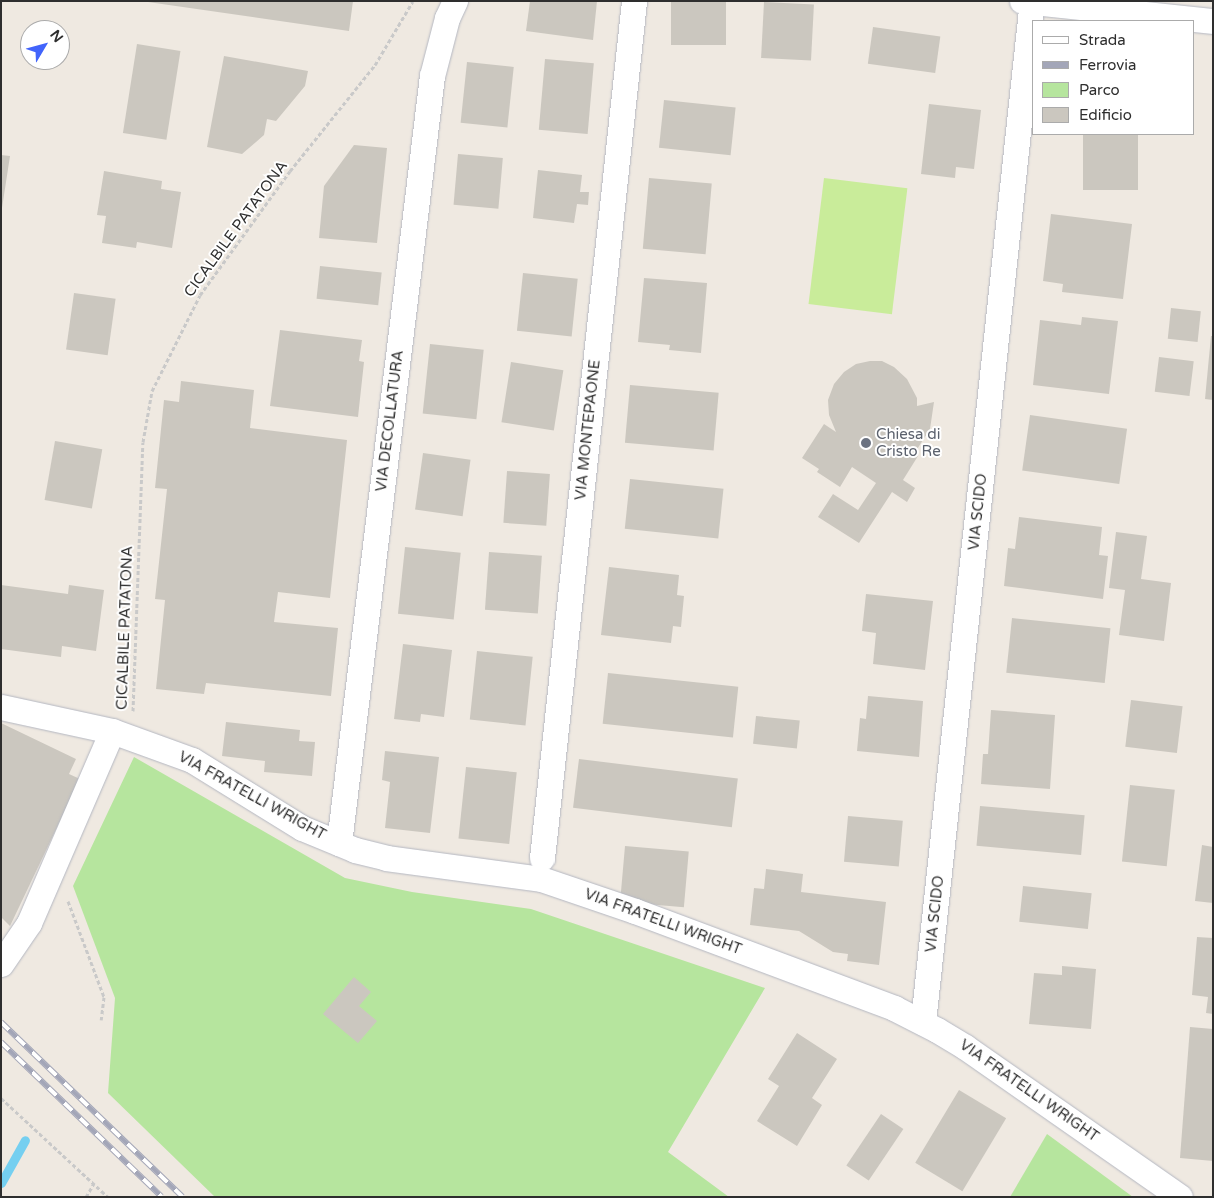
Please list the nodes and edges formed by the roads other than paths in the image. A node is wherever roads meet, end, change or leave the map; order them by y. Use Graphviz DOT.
graph roads {
  1 [pos="455,1"];
  2 [pos="634,1"];
  3 [pos="1029,2"];
  4 [pos="1213,21"];
  5 [pos="1,708"];
  6 [pos="122,734"];
  7 [pos="339,843"];
  8 [pos="542,858"];
  9 [pos="1,964"];
  10 [pos="923,1022"];
  11 [pos="1180,1197"];
  1 -- 7 [label="street, VIA DECOLLATURA"];
  2 -- 8 [label="street, VIA MONTEPAONE"];
  3 -- 4 [label="street"];
  3 -- 10 [label="street, VIA SCIDO"];
  5 -- 6 [label="street, VIA FRATELLI WRIGHT"];
  6 -- 7 [label="street, VIA FRATELLI WRIGHT"];
  6 -- 9 [label="street"];
  7 -- 10 [label="street, VIA FRATELLI WRIGHT"];
  10 -- 11 [label="street, VIA FRATELLI WRIGHT"];
}
